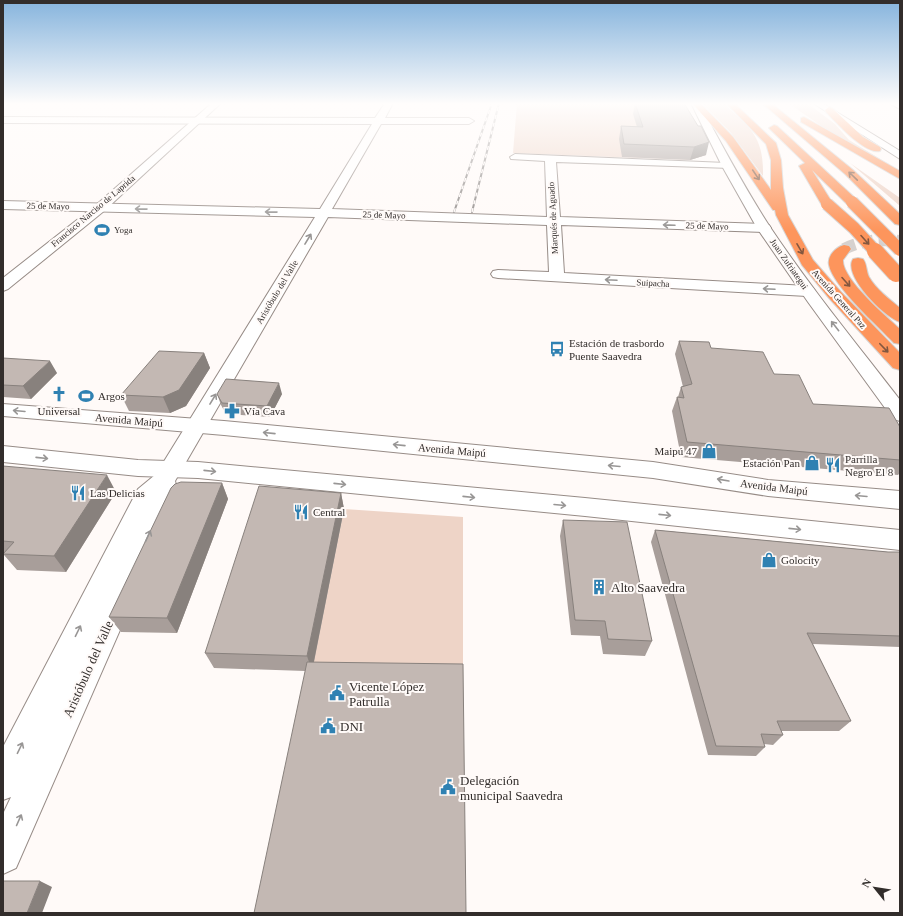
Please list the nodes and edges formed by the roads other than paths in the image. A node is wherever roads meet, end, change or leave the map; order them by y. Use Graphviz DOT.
graph roads {
  1 [pos="169,146"];
  2 [pos="362,146"];
  3 [pos="716,146"];
  4 [pos="735,146"];
  5 [pos="772,146"];
  6 [pos="791,146"];
  7 [pos="793,146"];
  8 [pos="818,146"];
  9 [pos="831,146"];
  10 [pos="847,146"];
  11 [pos="870,146"];
  12 [pos="884,146"];
  13 [pos="842,152"];
  14 [pos="900,156"];
  15 [pos="514,157"];
  16 [pos="550,158"];
  17 [pos="726,166"];
  18 [pos="900,166"];
  19 [pos="865,169"];
  20 [pos="900,176"];
  21 [pos="900,184"];
  22 [pos="826,202"];
  23 [pos="3,205"];
  24 [pos="100,208"];
  25 [pos="324,213"];
  26 [pos="782,215"];
  27 [pos="554,221"];
  28 [pos="900,221"];
  29 [pos="764,228"];
  30 [pos="844,249"];
  31 [pos="900,250"];
  32 [pos="858,262"];
  33 [pos="498,274"];
  34 [pos="557,278"];
  35 [pos="897,281"];
  36 [pos="3,286"];
  37 [pos="808,291"];
  38 [pos="900,317"];
  39 [pos="900,339"];
  40 [pos="900,364"];
  41 [pos="3,410"];
  42 [pos="900,414"];
  43 [pos="197,426"];
  44 [pos="3,454"];
  45 [pos="167,475"];
  46 [pos="900,500"];
  47 [pos="900,540"];
  48 [pos="3,783"];
  49 [pos="3,855"];
  1 -- 24 [label="street, Francisco Narciso de Laprida"];
  2 -- 25 [label="street, Aristóbulo del Valle"];
  3 -- 17 [label="street, Juan Zufriategui"];
  4 -- 26 [label="highway, one-way"];
  5 -- 26 [label="highway, Avenida General Paz"];
  6 -- 22 [label="highway"];
  7 -- 31 [label="highway, bridge"];
  28 -- 8 [label="highway, one-way"];
  9 -- 13 [label="highway"];
  10 -- 20 [label="highway"];
  11 -- 18 [label="highway"];
  12 -- 14 [label="street"];
  13 -- 19 [label="highway"];
  13 -- 21 [label="highway"];
  15 -- 16 [label="street"];
  16 -- 17 [label="street"];
  16 -- 27 [label="street, Marqués de Aguado"];
  17 -- 29 [label="street, Juan Zufriategui"];
  22 -- 35 [label="highway, one-way, bridge"];
  22 -- 35 [label="highway"];
  23 -- 24 [label="street, 25 de Mayo"];
  25 -- 24 [label="street, 25 de Mayo, one-way"];
  24 -- 36 [label="street, Francisco Narciso de Laprida"];
  25 -- 27 [label="street, 25 de Mayo"];
  43 -- 25 [label="street, Aristóbulo del Valle, one-way"];
  26 -- 40 [label="highway, Avenida General Paz, one-way"];
  29 -- 27 [label="street, 25 de Mayo, one-way"];
  27 -- 34 [label="street, Marqués de Aguado"];
  29 -- 37 [label="street, Juan Zufriategui"];
  30 -- 39 [label="highway, one-way"];
  32 -- 38 [label="highway"];
  33 -- 34 [label="street, Suipacha"];
  37 -- 34 [label="street, Suipacha, one-way"];
  42 -- 37 [label="street, Juan Zufriategui, one-way"];
  43 -- 41 [label="street, Avenida Maipú, one-way"];
  43 -- 45 [label="street, Aristóbulo del Valle"];
  46 -- 43 [label="street, Avenida Maipú, one-way"];
  44 -- 45 [label="street, one-way"];
  45 -- 47 [label="street, one-way"];
  48 -- 45 [label="street, Aristóbulo del Valle, one-way"];
  49 -- 45 [label="street, Aristóbulo del Valle, one-way"];
}
